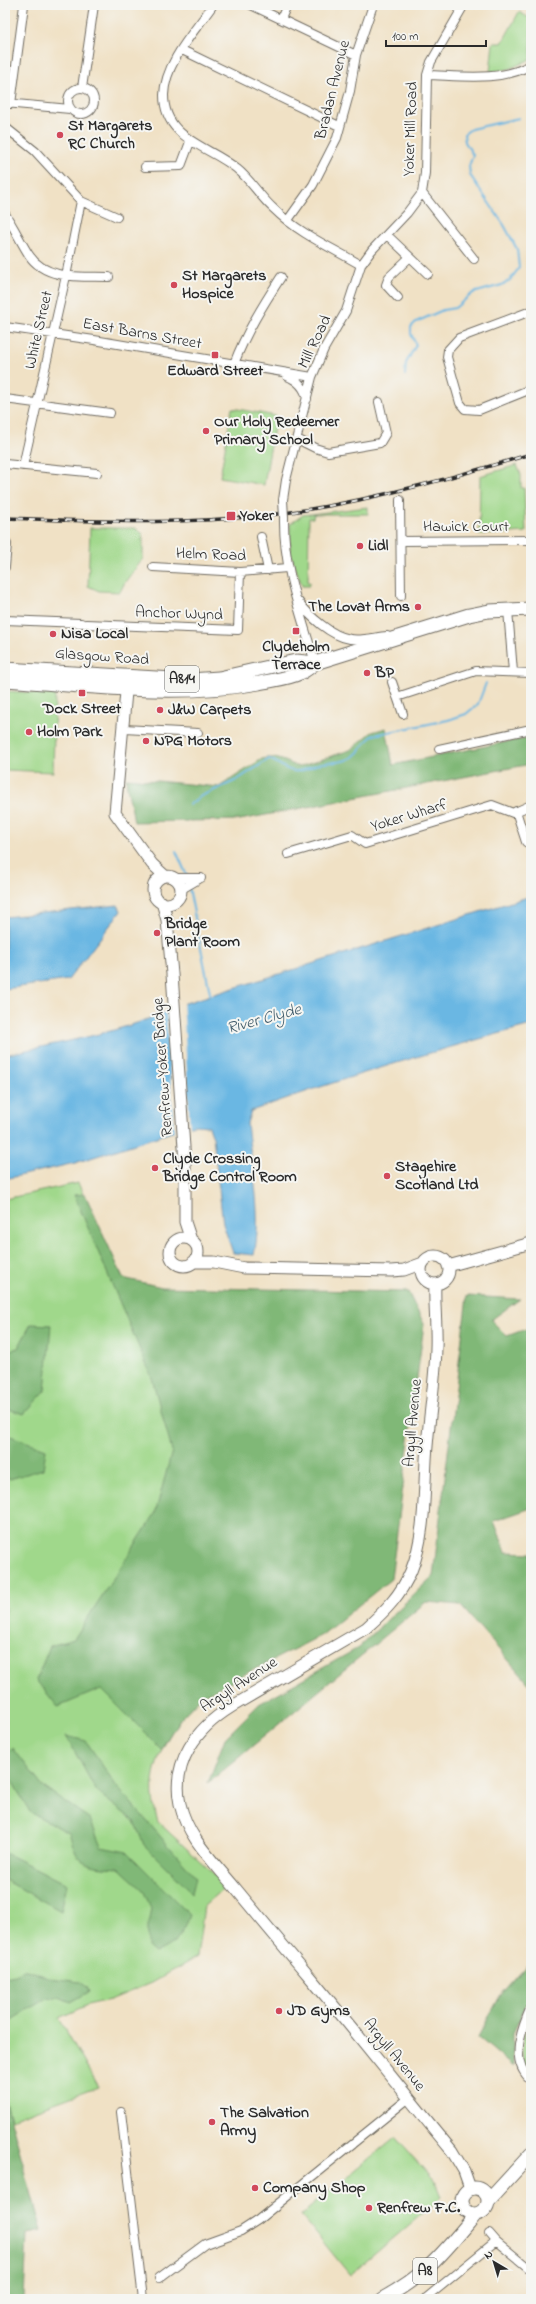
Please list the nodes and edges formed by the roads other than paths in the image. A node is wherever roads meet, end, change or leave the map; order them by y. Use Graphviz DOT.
graph roads {
  1 [pos="24,5"];
  2 [pos="94,5"];
  3 [pos="213,5"];
  4 [pos="251,5"];
  5 [pos="287,5"];
  6 [pos="373,5"];
  7 [pos="464,5"];
  8 [pos="281,19"];
  9 [pos="182,50"];
  10 [pos="356,55"];
  11 [pos="531,65"];
  12 [pos="427,75"];
  13 [pos="82,88"];
  14 [pos="8,104"];
  15 [pos="70,109"];
  16 [pos="339,126"];
  17 [pos="5,127"];
  18 [pos="190,142"];
  19 [pos="145,167"];
  20 [pos="422,193"];
  21 [pos="81,201"];
  22 [pos="5,214"];
  23 [pos="117,217"];
  24 [pos="288,220"];
  25 [pos="387,235"];
  26 [pos="410,257"];
  27 [pos="474,259"];
  28 [pos="361,265"];
  29 [pos="428,274"];
  30 [pos="66,276"];
  31 [pos="109,277"];
  32 [pos="282,277"];
  33 [pos="398,298"];
  34 [pos="346,311"];
  35 [pos="531,311"];
  36 [pos="5,327"];
  37 [pos="52,334"];
  38 [pos="234,364"];
  39 [pos="273,371"];
  40 [pos="312,377"];
  41 [pos="531,389"];
  42 [pos="5,399"];
  43 [pos="307,399"];
  44 [pos="379,402"];
  45 [pos="37,403"];
  46 [pos="110,412"];
  47 [pos="297,439"];
  48 [pos="5,464"];
  49 [pos="23,466"];
  50 [pos="97,473"];
  51 [pos="400,500"];
  52 [pos="261,537"];
  53 [pos="531,540"];
  54 [pos="400,541"];
  55 [pos="7,544"];
  56 [pos="5,567"];
  57 [pos="154,567"];
  58 [pos="287,568"];
  59 [pos="268,570"];
  60 [pos="240,572"];
  61 [pos="401,596"];
  62 [pos="295,597"];
  63 [pos="531,609"];
  64 [pos="508,610"];
  65 [pos="5,620"];
  66 [pos="409,634"];
  67 [pos="315,663"];
  68 [pos="5,669"];
  69 [pos="513,672"];
  70 [pos="531,673"];
  71 [pos="5,680"];
  72 [pos="127,682"];
  73 [pos="392,682"];
  74 [pos="397,697"];
  75 [pos="403,714"];
  76 [pos="124,729"];
  77 [pos="531,729"];
  78 [pos="198,733"];
  79 [pos="439,748"];
  80 [pos="531,805"];
  81 [pos="516,811"];
  82 [pos="531,845"];
  83 [pos="288,854"];
  84 [pos="164,879"];
  85 [pos="180,890"];
  86 [pos="167,902"];
  87 [pos="189,1242"];
  88 [pos="531,1243"];
  89 [pos="193,1262"];
  90 [pos="214,1262"];
  91 [pos="423,1264"];
  92 [pos="448,1266"];
  93 [pos="404,1270"];
  94 [pos="423,1277"];
  95 [pos="435,1284"];
  96 [pos="531,2007"];
  97 [pos="531,2080"];
  98 [pos="409,2098"];
  99 [pos="121,2112"];
  100 [pos="529,2161"];
  101 [pos="470,2188"];
  102 [pos="487,2196"];
  103 [pos="471,2212"];
  104 [pos="489,2232"];
  105 [pos="496,2241"];
  106 [pos="531,2270"];
  107 [pos="159,2278"];
  108 [pos="143,2299"];
  109 [pos="382,2299"];
  110 [pos="425,2299"];
  1 -- 14 [label="street"];
  2 -- 13 [label="street"];
  3 -- 9 [label="street"];
  4 -- 8 [label="street"];
  5 -- 8 [label="street"];
  6 -- 10 [label="street, Bradan Avenue"];
  7 -- 12 [label="street, Yoker Mill Road"];
  8 -- 10 [label="street"];
  9 -- 16 [label="street"];
  9 -- 18 [label="street"];
  10 -- 16 [label="street, Bradan Avenue"];
  11 -- 12 [label="street"];
  12 -- 20 [label="street, Yoker Mill Road"];
  13 -- 15 [label="street"];
  13 -- 15 [label="street"];
  14 -- 15 [label="street"];
  16 -- 24 [label="street, Bradan Avenue"];
  17 -- 21 [label="street"];
  18 -- 19 [label="street"];
  18 -- 24 [label="street"];
  20 -- 25 [label="street, Yoker Mill Road"];
  20 -- 27 [label="street"];
  21 -- 23 [label="street"];
  21 -- 30 [label="street, White Street"];
  22 -- 30 [label="street"];
  24 -- 28 [label="street"];
  25 -- 26 [label="street"];
  25 -- 28 [label="street, Yoker Mill Road"];
  26 -- 29 [label="street"];
  26 -- 33 [label="street"];
  28 -- 34 [label="street, Yoker Mill Road"];
  30 -- 31 [label="street"];
  30 -- 37 [label="street, White Street"];
  32 -- 38 [label="street"];
  34 -- 40 [label="street, Mill Road"];
  35 -- 41 [label="street"];
  36 -- 37 [label="street, East Barns Street"];
  37 -- 38 [label="street, East Barns Street"];
  37 -- 45 [label="street, White Street"];
  38 -- 39 [label="street, East Barns Street"];
  39 -- 40 [label="street, East Barns Street"];
  39 -- 43 [label="street, East Barns Street"];
  40 -- 43 [label="street, Mill Road"];
  42 -- 45 [label="street"];
  43 -- 47 [label="street, Mill Road"];
  44 -- 47 [label="street"];
  45 -- 46 [label="street"];
  45 -- 49 [label="street, White Street"];
  47 -- 58 [label="street, Mill Road, bridge"];
  48 -- 49 [label="street"];
  49 -- 50 [label="street"];
  51 -- 54 [label="street"];
  52 -- 59 [label="street, Helm Road"];
  53 -- 54 [label="street, Hawick Court"];
  54 -- 61 [label="street"];
  55 -- 56 [label="street"];
  57 -- 60 [label="street, Helm Road"];
  58 -- 59 [label="street, Helm Road"];
  58 -- 62 [label="street, Mill Road"];
  59 -- 60 [label="street, Helm Road"];
  60 -- 65 [label="street, Anchor Wynd"];
  62 -- 66 [label="street, Mill Road"];
  62 -- 67 [label="street, Mill Road"];
  63 -- 64 [label="main road, A814"];
  64 -- 66 [label="main road, A814"];
  64 -- 69 [label="street"];
  66 -- 67 [label="main road, A814"];
  67 -- 72 [label="main road, Glasgow Road / A814"];
  67 -- 72 [label="main road, Glasgow Road / A814"];
  68 -- 72 [label="main road, Glasgow Road / A814"];
  69 -- 70 [label="street"];
  69 -- 74 [label="street"];
  71 -- 72 [label="main road, Glasgow Road / A814"];
  72 -- 76 [label="street"];
  73 -- 74 [label="street"];
  74 -- 75 [label="street"];
  76 -- 78 [label="street"];
  76 -- 84 [label="street"];
  77 -- 79 [label="street"];
  80 -- 81 [label="street"];
  81 -- 82 [label="street"];
  81 -- 83 [label="street, Yoker Wharf"];
  84 -- 85 [label="street"];
  84 -- 85 [label="street"];
  84 -- 86 [label="street"];
  85 -- 86 [label="street"];
  86 -- 87 [label="street, Renfrew-Yoker Bridge"];
  87 -- 89 [label="street"];
  87 -- 89 [label="street"];
  87 -- 90 [label="street"];
  88 -- 92 [label="street"];
  89 -- 90 [label="street"];
  90 -- 93 [label="street"];
  91 -- 92 [label="street"];
  91 -- 93 [label="street"];
  91 -- 94 [label="street"];
  92 -- 95 [label="street"];
  93 -- 94 [label="street"];
  94 -- 95 [label="street"];
  95 -- 98 [label="street, Argyll Avenue"];
  96 -- 97 [label="street"];
  98 -- 101 [label="street, Argyll Avenue"];
  98 -- 107 [label="street"];
  99 -- 108 [label="street"];
  100 -- 102 [label="main road"];
  101 -- 102 [label="main road"];
  101 -- 103 [label="main road"];
  102 -- 103 [label="main road"];
  103 -- 109 [label="main road, A8"];
  104 -- 105 [label="street"];
  105 -- 106 [label="street"];
  105 -- 110 [label="street"];
}
